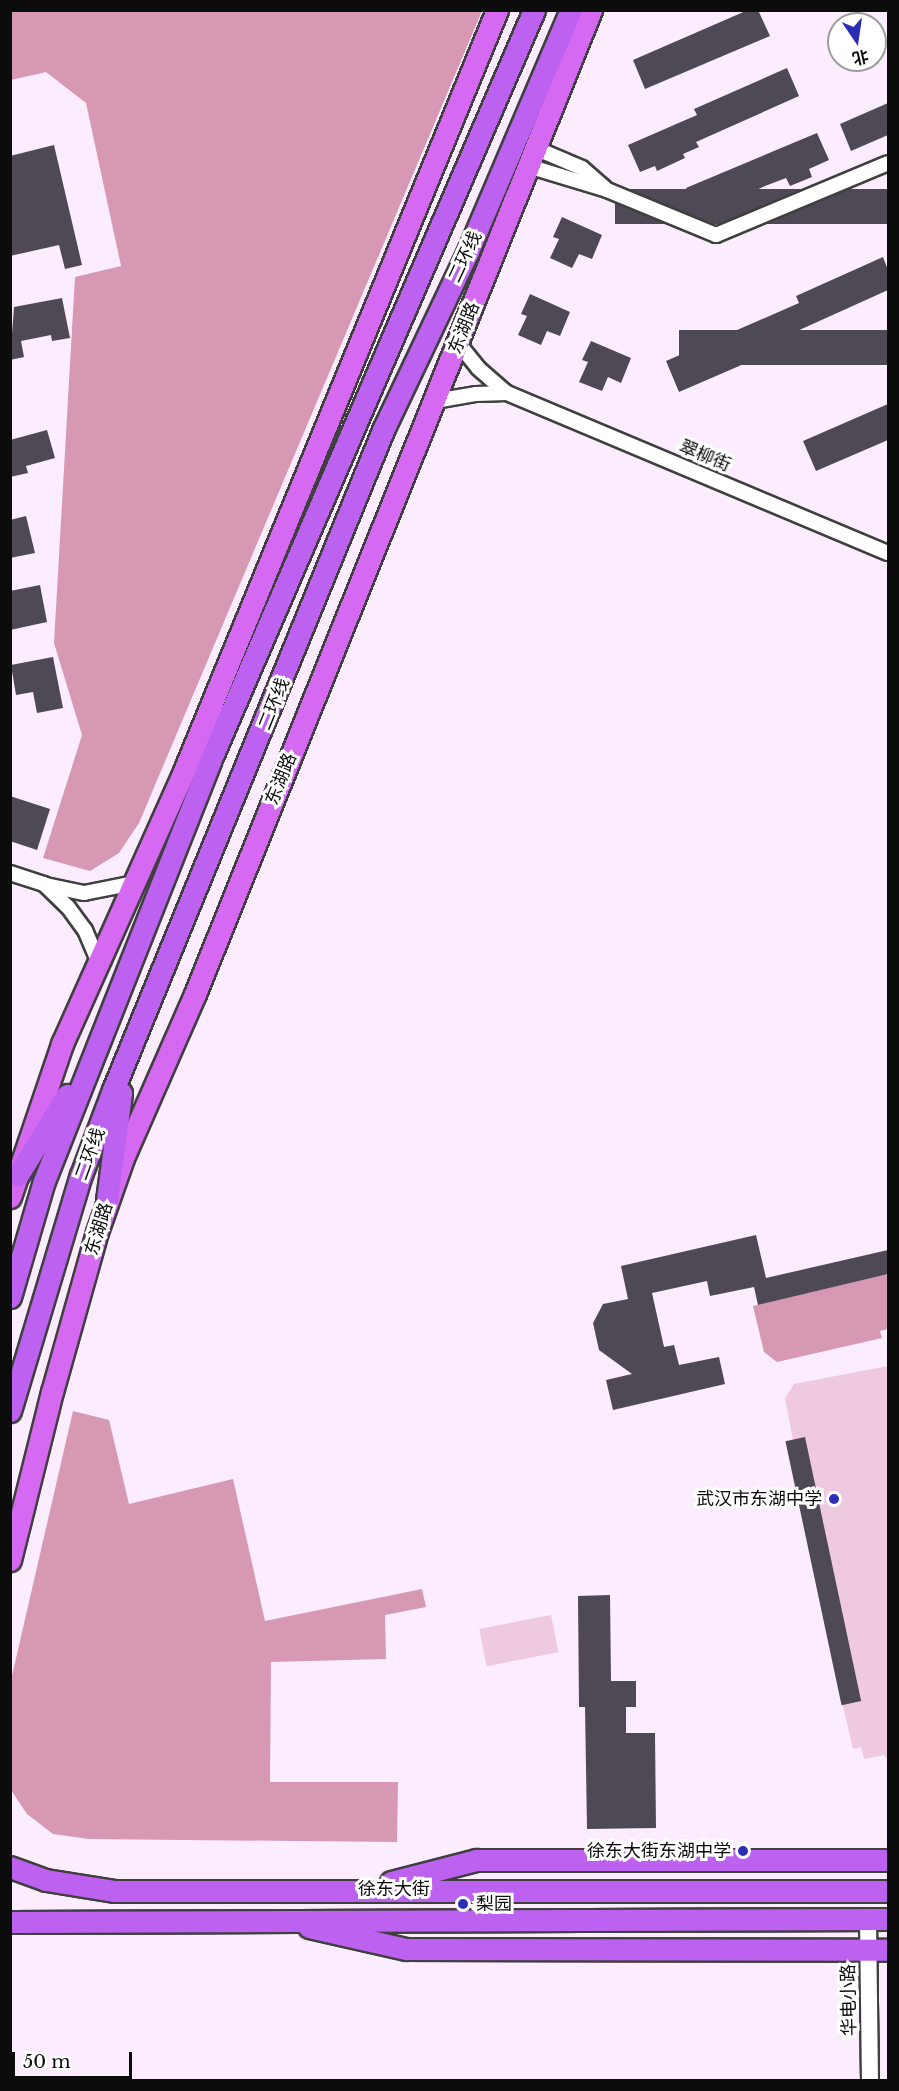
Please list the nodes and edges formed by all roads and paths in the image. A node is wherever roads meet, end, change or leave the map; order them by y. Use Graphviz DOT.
graph roads {
  1 [pos="497,10"];
  2 [pos="534,10"];
  3 [pos="571,10"];
  4 [pos="591,10"];
  5 [pos="531,157"];
  6 [pos="888,163"];
  7 [pos="607,190"];
  8 [pos="458,343"];
  9 [pos="507,393"];
  10 [pos="435,401"];
  11 [pos="888,553"];
  12 [pos="10,873"];
  13 [pos="135,882"];
  14 [pos="44,884"];
  15 [pos="97,958"];
  16 [pos="96,1049"];
  17 [pos="124,1063"];
  18 [pos="18,1175"];
  19 [pos="10,1197"];
  20 [pos="107,1200"];
  21 [pos="10,1297"];
  22 [pos="10,1411"];
  23 [pos="10,1560"];
  24 [pos="888,1860"];
  25 [pos="10,1867"];
  26 [pos="374,1888"];
  27 [pos="888,1891"];
  28 [pos="878,1919"];
  29 [pos="285,1921"];
  30 [pos="10,1922"];
  31 [pos="878,1950"];
  32 [pos="870,2080"];
  1 -- 13 [label="main road"];
  2 -- 16 [label="highway, 二环线"];
  3 -- 17 [label="highway, 二环线"];
  4 -- 5 [label="main road, 东湖路"];
  5 -- 7 [label="street"];
  5 -- 7 [label="street"];
  5 -- 8 [label="main road, 东湖路"];
  6 -- 7 [label="street"];
  8 -- 9 [label="street"];
  8 -- 10 [label="main road, 东湖路"];
  9 -- 10 [label="street"];
  9 -- 11 [label="street, 翠柳街"];
  10 -- 20 [label="main road, 东湖路"];
  12 -- 14 [label="street"];
  13 -- 14 [label="street"];
  13 -- 15 [label="main road"];
  14 -- 15 [label="street"];
  15 -- 18 [label="main road"];
  16 -- 18 [label="highway"];
  16 -- 21 [label="highway, 二环线"];
  17 -- 20 [label="highway"];
  17 -- 22 [label="highway, 二环线"];
  18 -- 19 [label="main road"];
  20 -- 23 [label="main road, 东湖路"];
  24 -- 26 [label="highway"];
  25 -- 26 [label="highway, 徐东大街"];
  26 -- 27 [label="highway, 徐东大街"];
  28 -- 29 [label="highway, 徐东大街"];
  28 -- 31 [label="street, 华电小路"];
  29 -- 30 [label="highway, 徐东大街"];
  29 -- 31 [label="highway"];
  31 -- 32 [label="street, 华电小路"];
}
